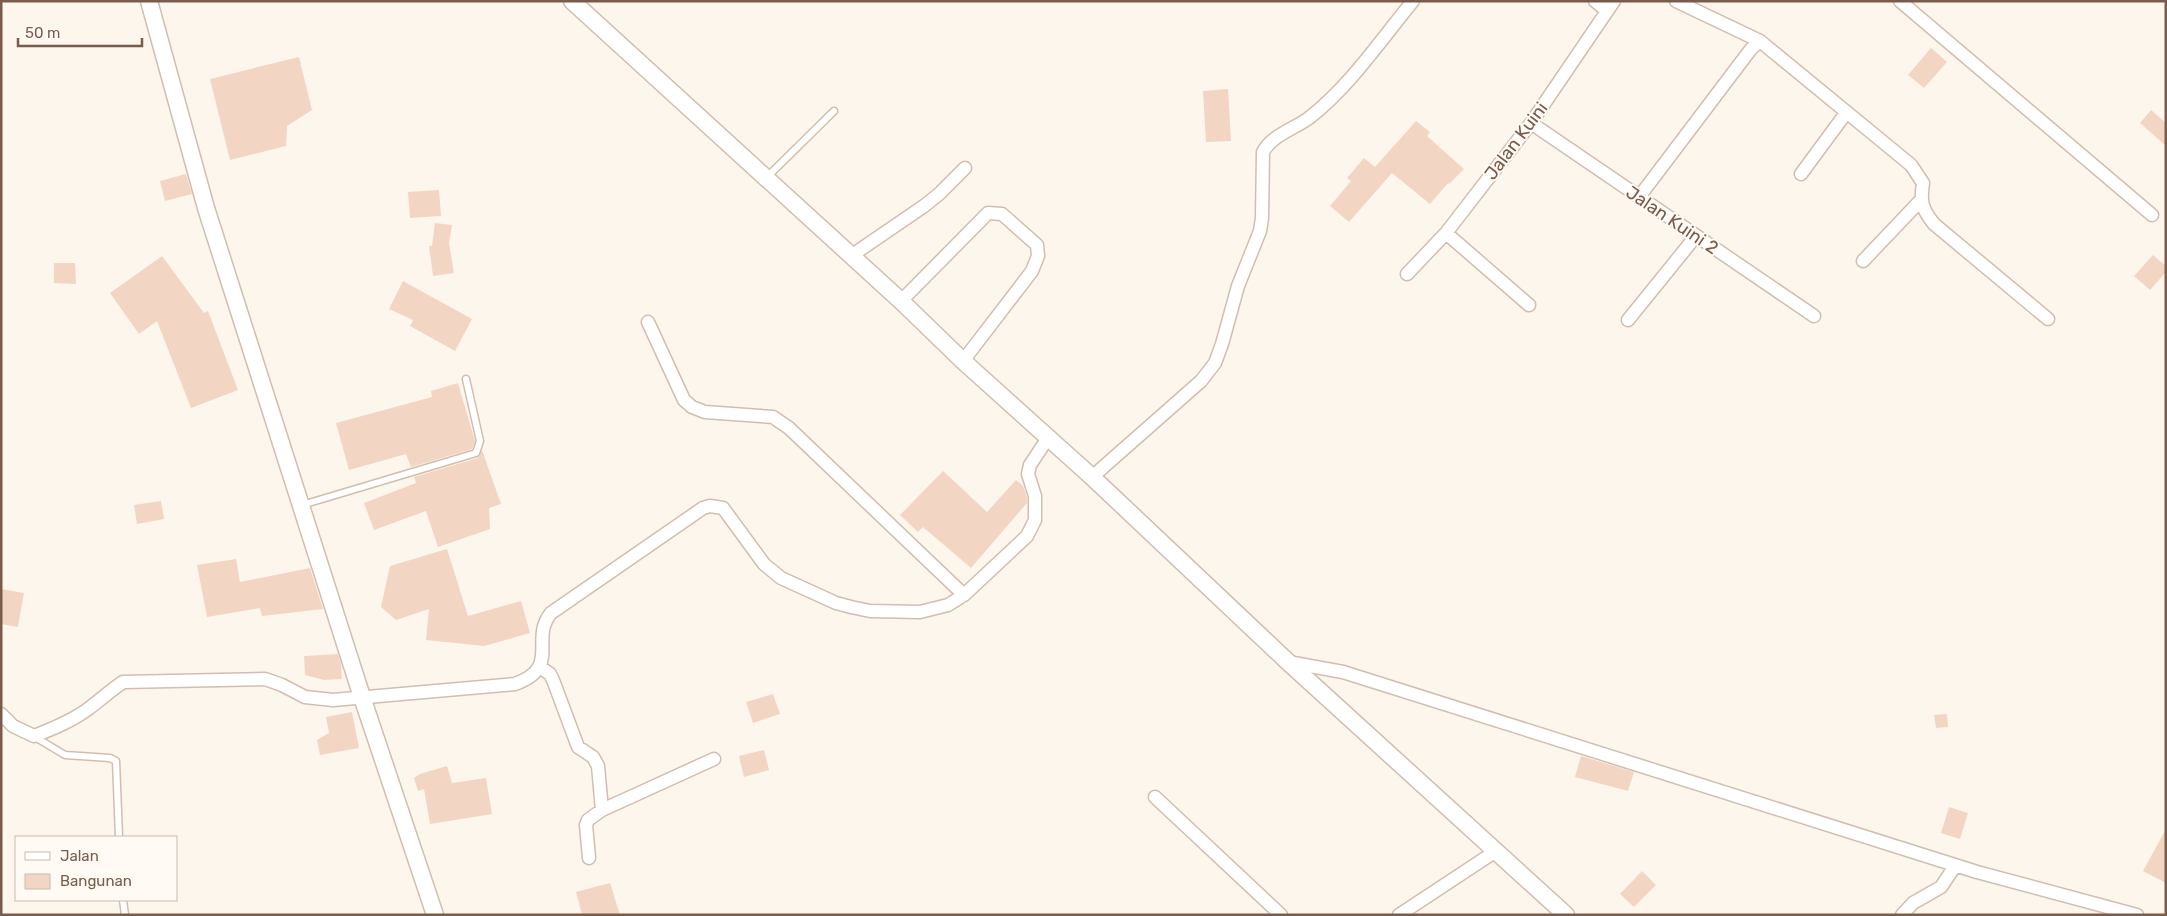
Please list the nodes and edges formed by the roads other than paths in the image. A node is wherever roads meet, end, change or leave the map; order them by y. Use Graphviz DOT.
graph roads {
  1 [pos="149,1"];
  2 [pos="572,1"];
  3 [pos="1413,1"];
  4 [pos="1595,1"];
  5 [pos="1676,1"];
  6 [pos="1900,1"];
  7 [pos="1611,6"];
  8 [pos="1760,41"];
  9 [pos="834,111"];
  10 [pos="1846,113"];
  11 [pos="1531,123"];
  12 [pos="965,168"];
  13 [pos="1801,174"];
  14 [pos="766,178"];
  15 [pos="1639,197"];
  16 [pos="1921,200"];
  17 [pos="2152,215"];
  18 [pos="1446,233"];
  19 [pos="1696,236"];
  20 [pos="851,256"];
  21 [pos="1863,260"];
  22 [pos="1408,274"];
  23 [pos="901,301"];
  24 [pos="1530,305"];
  25 [pos="1814,316"];
  26 [pos="2048,319"];
  27 [pos="1628,320"];
  28 [pos="648,322"];
  29 [pos="963,361"];
  30 [pos="466,379"];
  31 [pos="1048,438"];
  32 [pos="1092,477"];
  33 [pos="301,506"];
  34 [pos="964,595"];
  35 [pos="1288,662"];
  36 [pos="540,667"];
  37 [pos="362,697"];
  38 [pos="1,714"];
  39 [pos="34,736"];
  40 [pos="714,759"];
  41 [pos="1155,797"];
  42 [pos="602,810"];
  43 [pos="119,836"];
  44 [pos="1496,851"];
  45 [pos="589,858"];
  46 [pos="1955,866"];
  47 [pos="123,901"];
  48 [pos="125,915"];
  49 [pos="435,915"];
  50 [pos="1281,915"];
  51 [pos="1399,915"];
  52 [pos="1566,915"];
  53 [pos="1902,915"];
  54 [pos="2137,915"];
  1 -- 33 [label="street"];
  2 -- 14 [label="street"];
  3 -- 32 [label="street"];
  4 -- 7 [label="street"];
  5 -- 8 [label="street"];
  6 -- 17 [label="street"];
  7 -- 11 [label="street, Jalan Kuini"];
  8 -- 10 [label="street"];
  8 -- 15 [label="street"];
  9 -- 14 [label="lane"];
  10 -- 13 [label="street"];
  10 -- 16 [label="street"];
  11 -- 15 [label="street, Jalan Kuini 2"];
  11 -- 18 [label="street, Jalan Kuini"];
  12 -- 20 [label="street"];
  14 -- 20 [label="street"];
  15 -- 19 [label="street, Jalan Kuini 2"];
  16 -- 21 [label="street"];
  16 -- 26 [label="street"];
  18 -- 22 [label="street, Jalan Kuini"];
  18 -- 24 [label="street"];
  19 -- 25 [label="street, Jalan Kuini 2"];
  19 -- 27 [label="street"];
  20 -- 23 [label="street"];
  23 -- 29 [label="street"];
  23 -- 29 [label="street"];
  28 -- 34 [label="street"];
  29 -- 31 [label="street"];
  30 -- 33 [label="lane"];
  31 -- 32 [label="street"];
  31 -- 34 [label="street"];
  32 -- 35 [label="street"];
  33 -- 37 [label="street"];
  34 -- 36 [label="street"];
  35 -- 44 [label="street"];
  35 -- 46 [label="street"];
  36 -- 37 [label="street"];
  36 -- 42 [label="street"];
  37 -- 39 [label="street"];
  37 -- 49 [label="street"];
  38 -- 39 [label="street"];
  39 -- 43 [label="lane"];
  40 -- 42 [label="street"];
  41 -- 50 [label="street"];
  42 -- 45 [label="street"];
  44 -- 51 [label="street"];
  44 -- 52 [label="street"];
  46 -- 53 [label="street"];
  46 -- 54 [label="street"];
  47 -- 48 [label="lane"];
}
